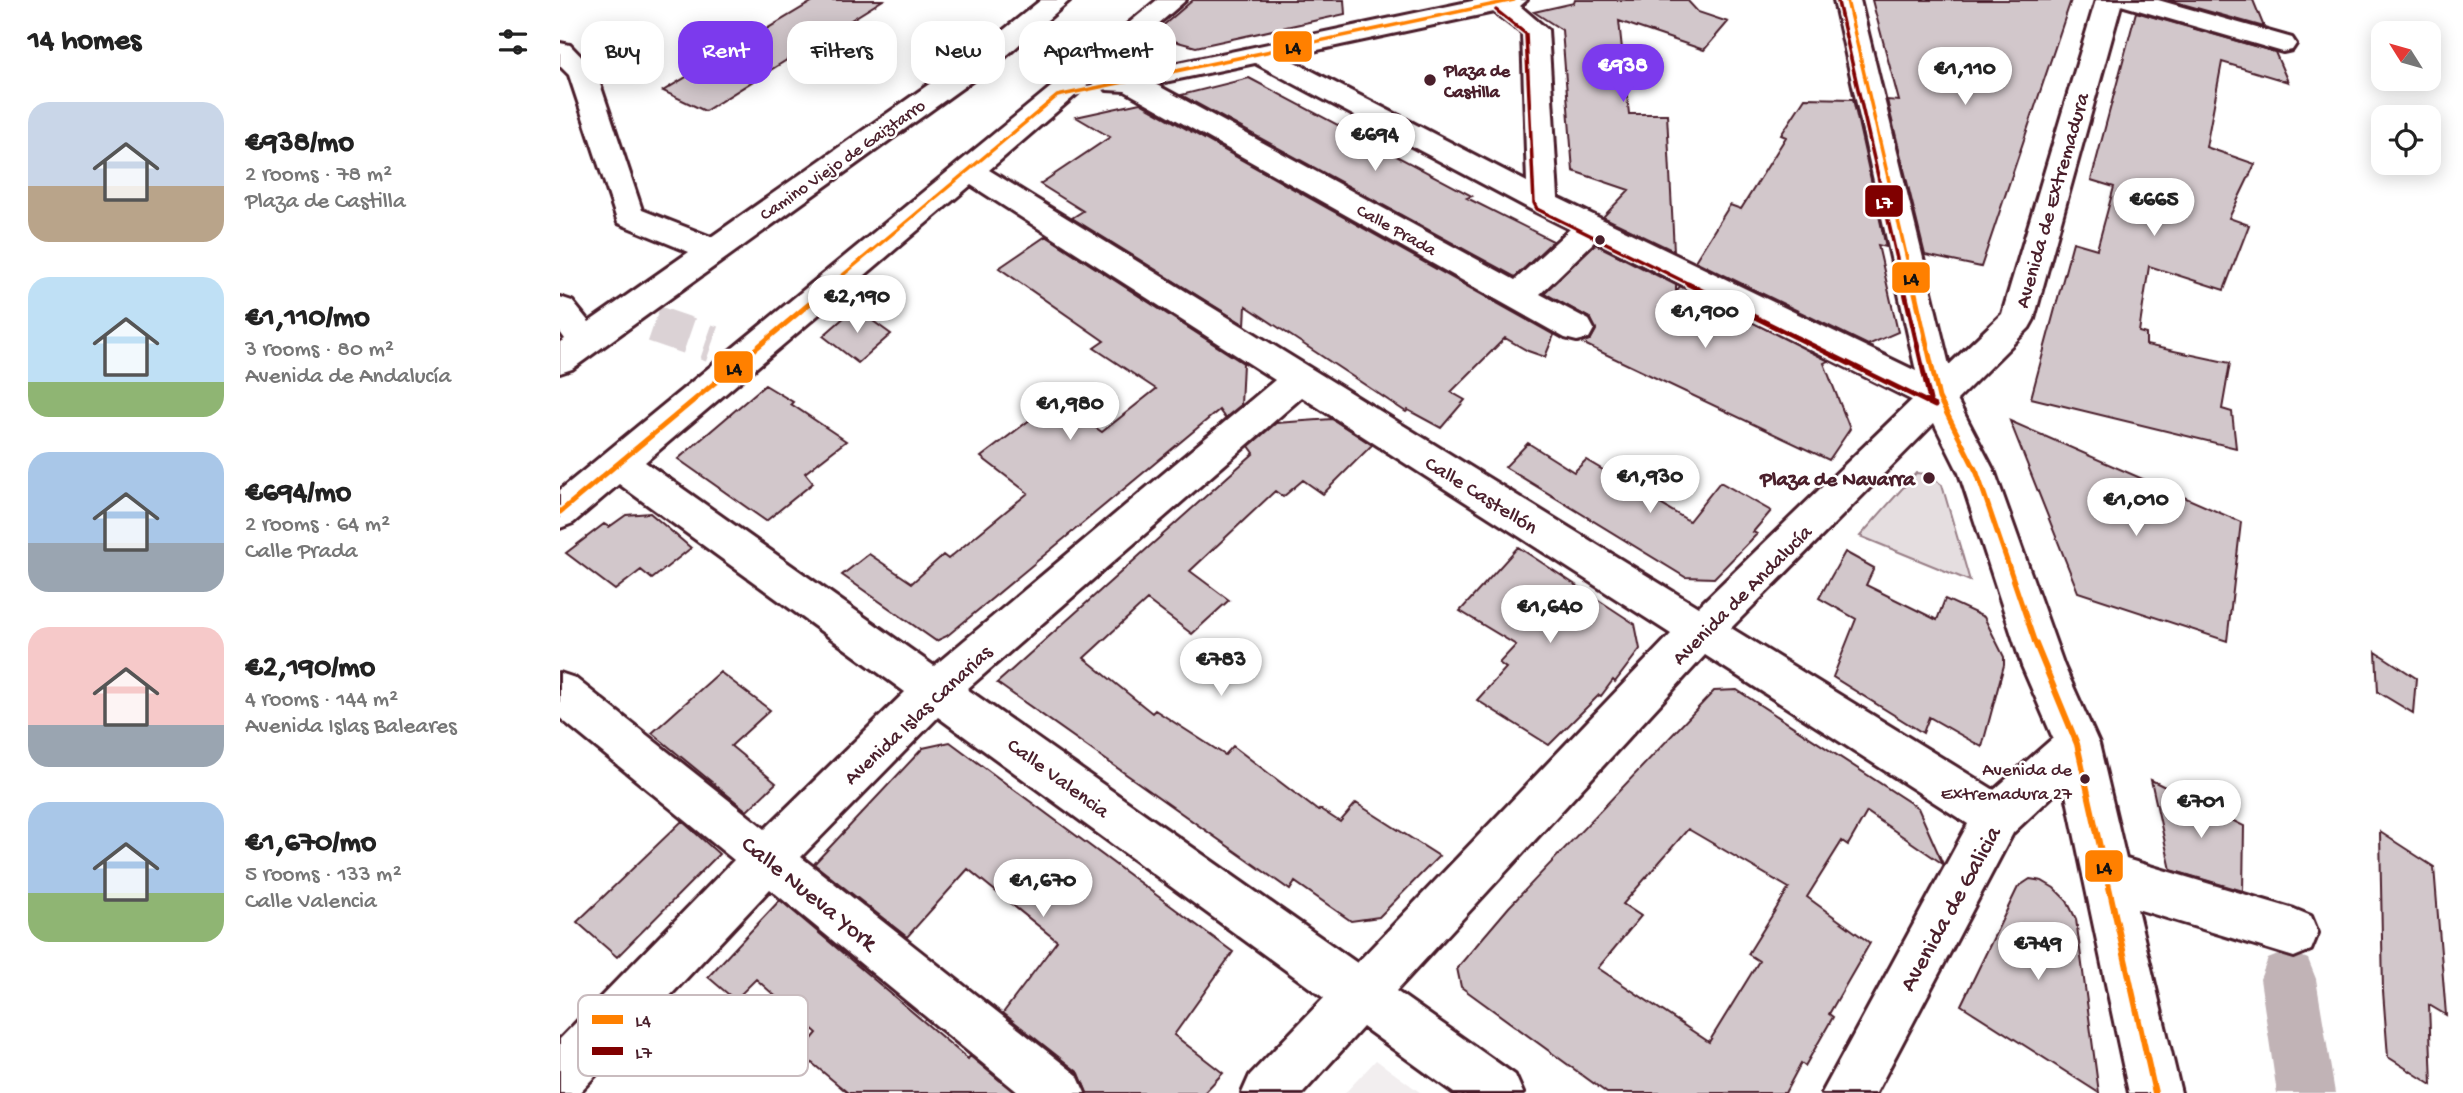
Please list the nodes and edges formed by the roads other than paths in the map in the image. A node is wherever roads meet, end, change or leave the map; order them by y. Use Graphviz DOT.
graph roads {
  1 [pos="1057,0"];
  2 [pos="1173,0"];
  3 [pos="1847,0"];
  4 [pos="2109,0"];
  5 [pos="2130,0"];
  6 [pos="1504,1"];
  7 [pos="2283,44"];
  8 [pos="560,51"];
  9 [pos="1259,54"];
  10 [pos="1176,71"];
  11 [pos="1114,84"];
  12 [pos="1133,84"];
  13 [pos="1057,96"];
  14 [pos="968,170"];
  15 [pos="1543,203"];
  16 [pos="1591,227"];
  17 [pos="713,250"];
  18 [pos="1518,296"];
  19 [pos="560,309"];
  20 [pos="1577,329"];
  21 [pos="712,344"];
  22 [pos="573,351"];
  23 [pos="747,356"];
  24 [pos="1300,379"];
  25 [pos="1940,398"];
  26 [pos="618,463"];
  27 [pos="560,512"];
  28 [pos="1702,631"];
  29 [pos="937,689"];
  30 [pos="560,692"];
  31 [pos="2077,744"];
  32 [pos="1997,817"];
  33 [pos="768,858"];
  34 [pos="2107,877"];
  35 [pos="2294,933"];
  36 [pos="1360,994"];
  37 [pos="637,995"];
  38 [pos="578,1057"];
  39 [pos="560,1076"];
  40 [pos="1059,1093"];
  41 [pos="1268,1093"];
  42 [pos="1497,1093"];
  43 [pos="1848,1093"];
  44 [pos="2155,1093"];
  1 -- 17 [label="street, Camino Viejo de Gaiztarro"];
  2 -- 13 [label="street"];
  3 -- 25 [label="street"];
  4 -- 25 [label="street, Avenida de Extremadura"];
  5 -- 7 [label="street"];
  6 -- 9 [label="street"];
  6 -- 15 [label="street"];
  8 -- 17 [label="street"];
  9 -- 10 [label="street"];
  9 -- 15 [label="street"];
  11 -- 13 [label="street"];
  12 -- 18 [label="street, Calle Prada"];
  13 -- 14 [label="street"];
  14 -- 23 [label="street"];
  14 -- 24 [label="street, Calle Castellón"];
  15 -- 16 [label="street"];
  16 -- 18 [label="street"];
  16 -- 25 [label="street"];
  17 -- 22 [label="street, Camino Viejo de Gaiztarro"];
  18 -- 20 [label="street, Calle Prada"];
  19 -- 22 [label="street"];
  21 -- 23 [label="street"];
  23 -- 26 [label="street"];
  24 -- 28 [label="street, Calle Castellón"];
  24 -- 29 [label="street, Avenida Islas Canarias"];
  25 -- 28 [label="street, Avenida de Andalucía"];
  25 -- 31 [label="street"];
  26 -- 27 [label="street"];
  26 -- 29 [label="street, Calle Valencia"];
  28 -- 32 [label="street, Calle Castellón"];
  28 -- 36 [label="street, Avenida de Andalucía"];
  29 -- 33 [label="street, Avenida Islas Canarias"];
  29 -- 36 [label="street, Calle Valencia"];
  30 -- 33 [label="street, Calle Nueva York"];
  31 -- 32 [label="street, Avenida de Galicia"];
  31 -- 34 [label="street"];
  32 -- 43 [label="street, Avenida de Galicia"];
  33 -- 37 [label="street, Avenida Islas Canarias"];
  33 -- 40 [label="street, Calle Nueva York"];
  34 -- 35 [label="street"];
  34 -- 44 [label="street"];
  36 -- 41 [label="street, Avenida de Andalucía"];
  36 -- 42 [label="street, Calle Valencia"];
  38 -- 39 [label="street, Avenida Islas Canarias"];
}
